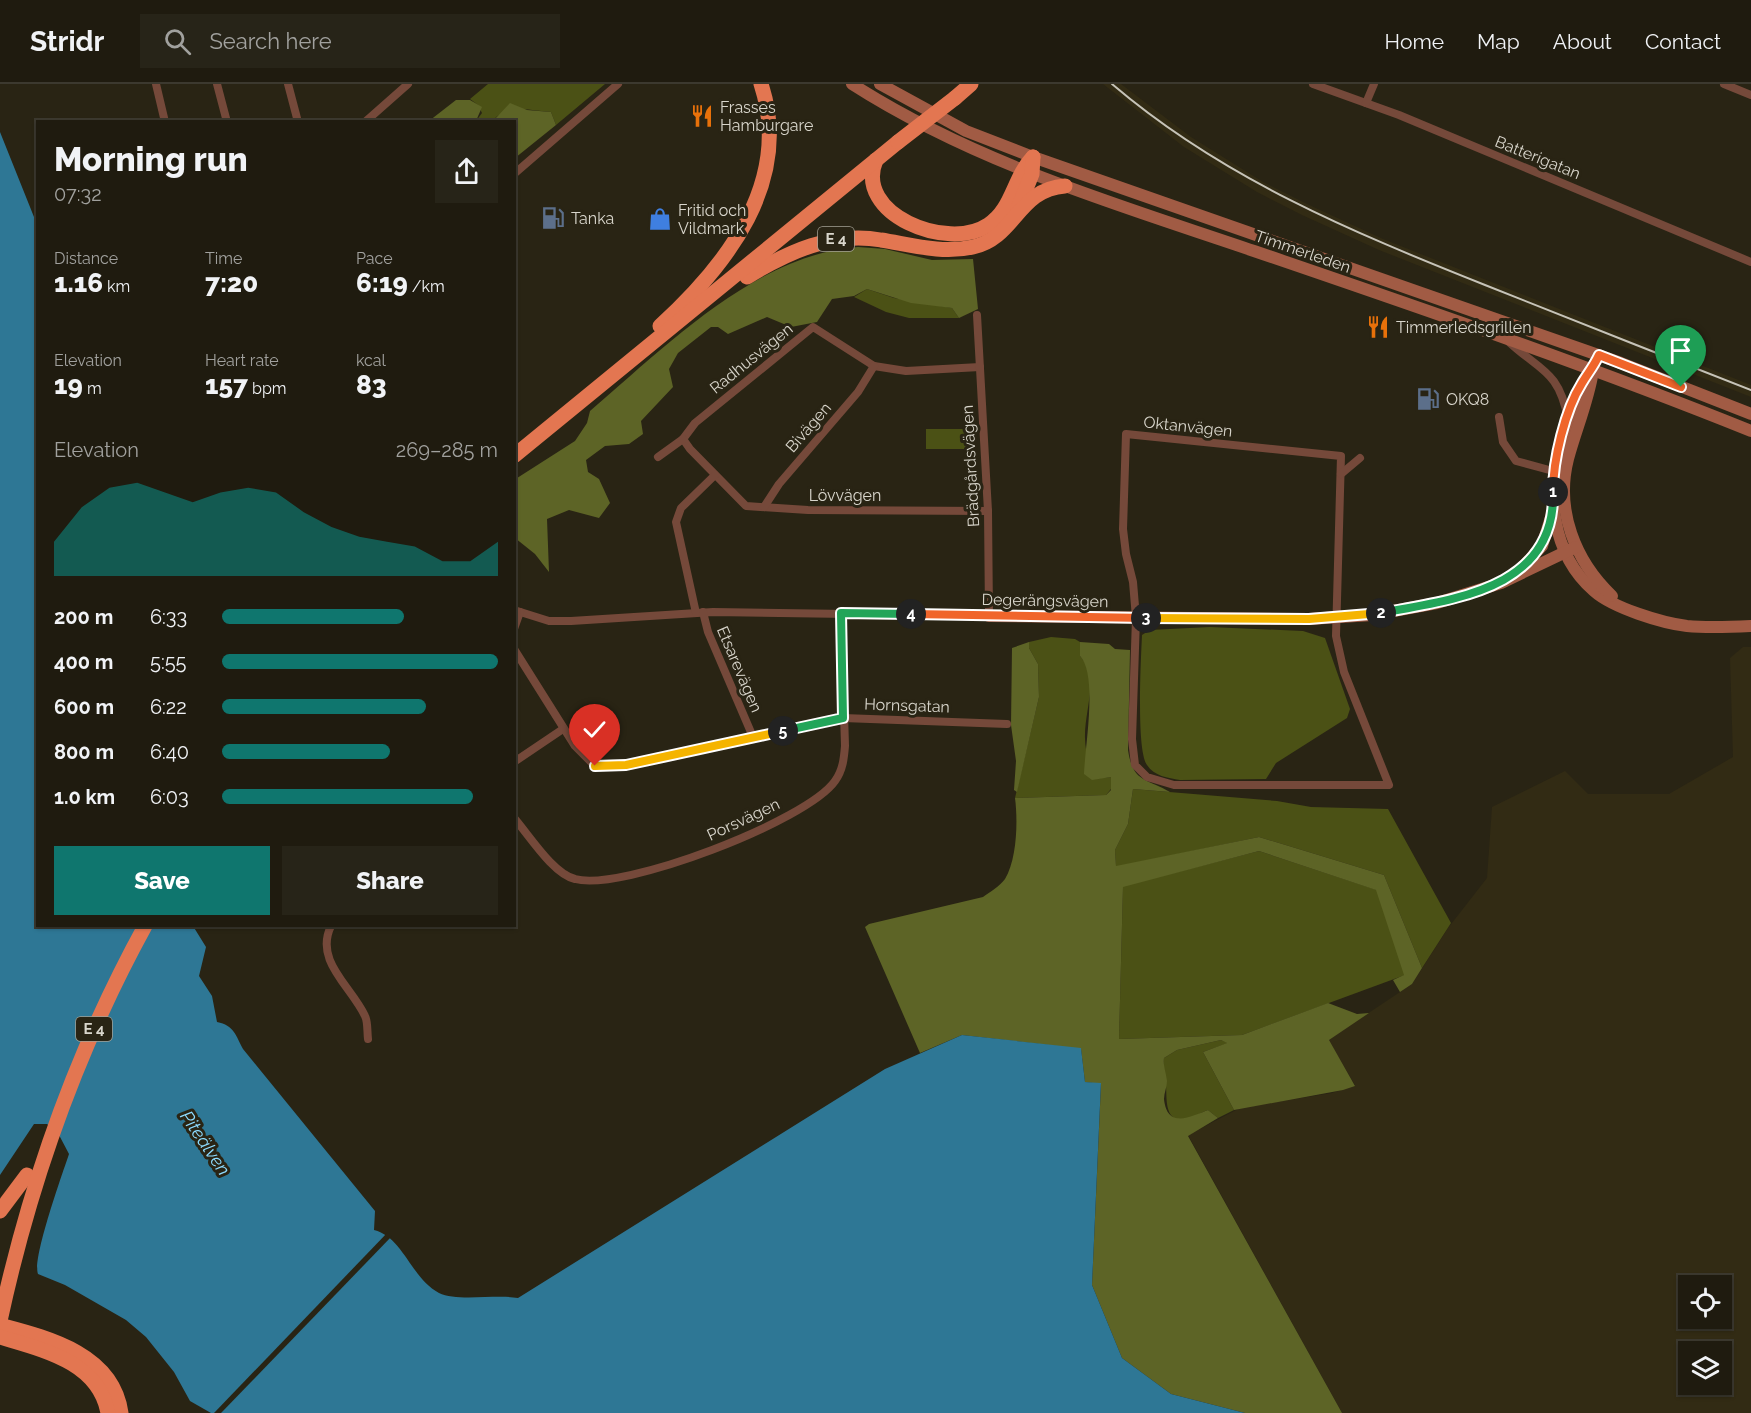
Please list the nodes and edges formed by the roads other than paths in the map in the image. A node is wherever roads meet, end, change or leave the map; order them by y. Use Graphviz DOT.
graph roads {
  1 [pos="156,84"];
  2 [pos="217,84"];
  3 [pos="288,84"];
  4 [pos="408,84"];
  5 [pos="618,84"];
  6 [pos="761,84"];
  7 [pos="852,84"];
  8 [pos="880,84"];
  9 [pos="972,84"];
  10 [pos="1313,84"];
  11 [pos="1374,84"];
  12 [pos="1724,84"];
  13 [pos="954,91"];
  14 [pos="1751,95"];
  15 [pos="1366,103"];
  16 [pos="165,120"];
  17 [pos="226,120"];
  18 [pos="297,120"];
  19 [pos="367,120"];
  20 [pos="896,140"];
  21 [pos="1033,157"];
  22 [pos="876,160"];
  23 [pos="516,172"];
  24 [pos="1027,172"];
  25 [pos="1065,186"];
  26 [pos="1012,219"];
  27 [pos="1751,262"];
  28 [pos="977,315"];
  29 [pos="673,328"];
  30 [pos="648,337"];
  31 [pos="1504,337"];
  32 [pos="1599,355"];
  33 [pos="874,366"];
  34 [pos="980,367"];
  35 [pos="1593,369"];
  36 [pos="1620,379"];
  37 [pos="1589,396"];
  38 [pos="1751,414"];
  39 [pos="1499,417"];
  40 [pos="1568,419"];
  41 [pos="1751,431"];
  42 [pos="683,439"];
  43 [pos="516,444"];
  44 [pos="516,454"];
  45 [pos="658,457"];
  46 [pos="1360,458"];
  47 [pos="1553,471"];
  48 [pos="1341,474"];
  49 [pos="715,475"];
  50 [pos="764,507"];
  51 [pos="1553,507"];
  52 [pos="988,511"];
  53 [pos="1571,549"];
  54 [pos="1513,576"];
  55 [pos="517,611"];
  56 [pos="700,613"];
  57 [pos="841,613"];
  58 [pos="989,616"];
  59 [pos="1336,617"];
  60 [pos="1136,618"];
  61 [pos="1751,626"];
  62 [pos="516,652"];
  63 [pos="843,718"];
  64 [pos="1007,724"];
  65 [pos="563,729"];
  66 [pos="753,737"];
  67 [pos="516,761"];
  68 [pos="516,820"];
  69 [pos="136,927"];
  70 [pos="144,927"];
  71 [pos="331,927"];
  72 [pos="368,1039"];
  73 [pos="48,1133"];
  74 [pos="27,1175"];
  75 [pos="0,1211"];
  76 [pos="0,1281"];
  77 [pos="0,1323"];
  78 [pos="0,1337"];
  79 [pos="108,1413"];
  80 [pos="122,1413"];
  1 -- 16 [label="street"];
  2 -- 17 [label="street"];
  3 -- 18 [label="street"];
  4 -- 19 [label="street"];
  5 -- 23 [label="street"];
  6 -- 30 [label="highway, E 4"];
  7 -- 24 [label="main road, Timmerleden"];
  8 -- 21 [label="main road, Timmerleden"];
  9 -- 13 [label="highway, E 4"];
  10 -- 15 [label="street, Batterigatan"];
  11 -- 15 [label="street"];
  12 -- 14 [label="street"];
  13 -- 20 [label="highway, E 4"];
  15 -- 27 [label="street, Batterigatan"];
  20 -- 22 [label="highway, E 4"];
  20 -- 30 [label="highway, E 4"];
  21 -- 24 [label="highway, E 4"];
  21 -- 32 [label="main road, Timmerleden"];
  22 -- 24 [label="highway, E 4"];
  22 -- 29 [label="highway, E 4"];
  24 -- 25 [label="main road, Timmerleden"];
  24 -- 26 [label="highway, E 4"];
  25 -- 26 [label="highway, E 4"];
  25 -- 31 [label="main road, Timmerleden"];
  26 -- 29 [label="highway, E 4"];
  28 -- 34 [label="street, Brädgårdsvägen"];
  29 -- 44 [label="highway, E 4"];
  30 -- 43 [label="highway, E 4"];
  31 -- 35 [label="main road, Timmerleden"];
  31 -- 40 [label="street"];
  32 -- 35 [label="main road"];
  32 -- 38 [label="main road, Timmerleden"];
  33 -- 34 [label="street, Radhusvägen"];
  33 -- 42 [label="street, Radhusvägen"];
  33 -- 50 [label="street, Bivägen"];
  34 -- 52 [label="street, Brädgårdsvägen"];
  35 -- 36 [label="main road, Timmerleden"];
  35 -- 37 [label="main road"];
  35 -- 40 [label="main road"];
  36 -- 37 [label="main road"];
  36 -- 41 [label="main road, Timmerleden"];
  37 -- 53 [label="main road"];
  39 -- 47 [label="street"];
  40 -- 47 [label="main road"];
  42 -- 45 [label="street, Radhusvägen"];
  42 -- 49 [label="street"];
  46 -- 48 [label="street"];
  47 -- 51 [label="main road"];
  48 -- 59 [label="street"];
  48 -- 60 [label="street, Oktanvägen"];
  49 -- 50 [label="street, Lövvägen"];
  49 -- 56 [label="street, Etsarevägen"];
  50 -- 52 [label="street, Lövvägen"];
  51 -- 53 [label="main road"];
  51 -- 54 [label="main road"];
  52 -- 58 [label="street, Brädgårdsvägen"];
  53 -- 54 [label="main road, Degerängsvägen"];
  53 -- 61 [label="main road"];
  54 -- 59 [label="main road, Degerängsvägen"];
  55 -- 56 [label="street, Degerängsvägen"];
  56 -- 57 [label="street, Degerängsvägen"];
  56 -- 66 [label="street, Etsarevägen"];
  57 -- 58 [label="street, Degerängsvägen"];
  57 -- 63 [label="street, Porsvägen"];
  58 -- 60 [label="main road, Degerängsvägen"];
  59 -- 60 [label="main road, Degerängsvägen"];
  59 -- 60 [label="street"];
  62 -- 65 [label="street, Hornsgatan"];
  63 -- 64 [label="street, Hornsgatan"];
  63 -- 66 [label="street, Hornsgatan"];
  63 -- 68 [label="street, Porsvägen"];
  65 -- 66 [label="street, Hornsgatan"];
  65 -- 67 [label="street"];
  69 -- 73 [label="highway, E 4"];
  70 -- 73 [label="highway, E 4"];
  71 -- 72 [label="street"];
  73 -- 74 [label="highway, E 4"];
  73 -- 77 [label="highway, E 4"];
  74 -- 75 [label="highway, E 4"];
  74 -- 76 [label="highway, E 4"];
  77 -- 80 [label="highway, E 4"];
  78 -- 79 [label="highway"];
}
